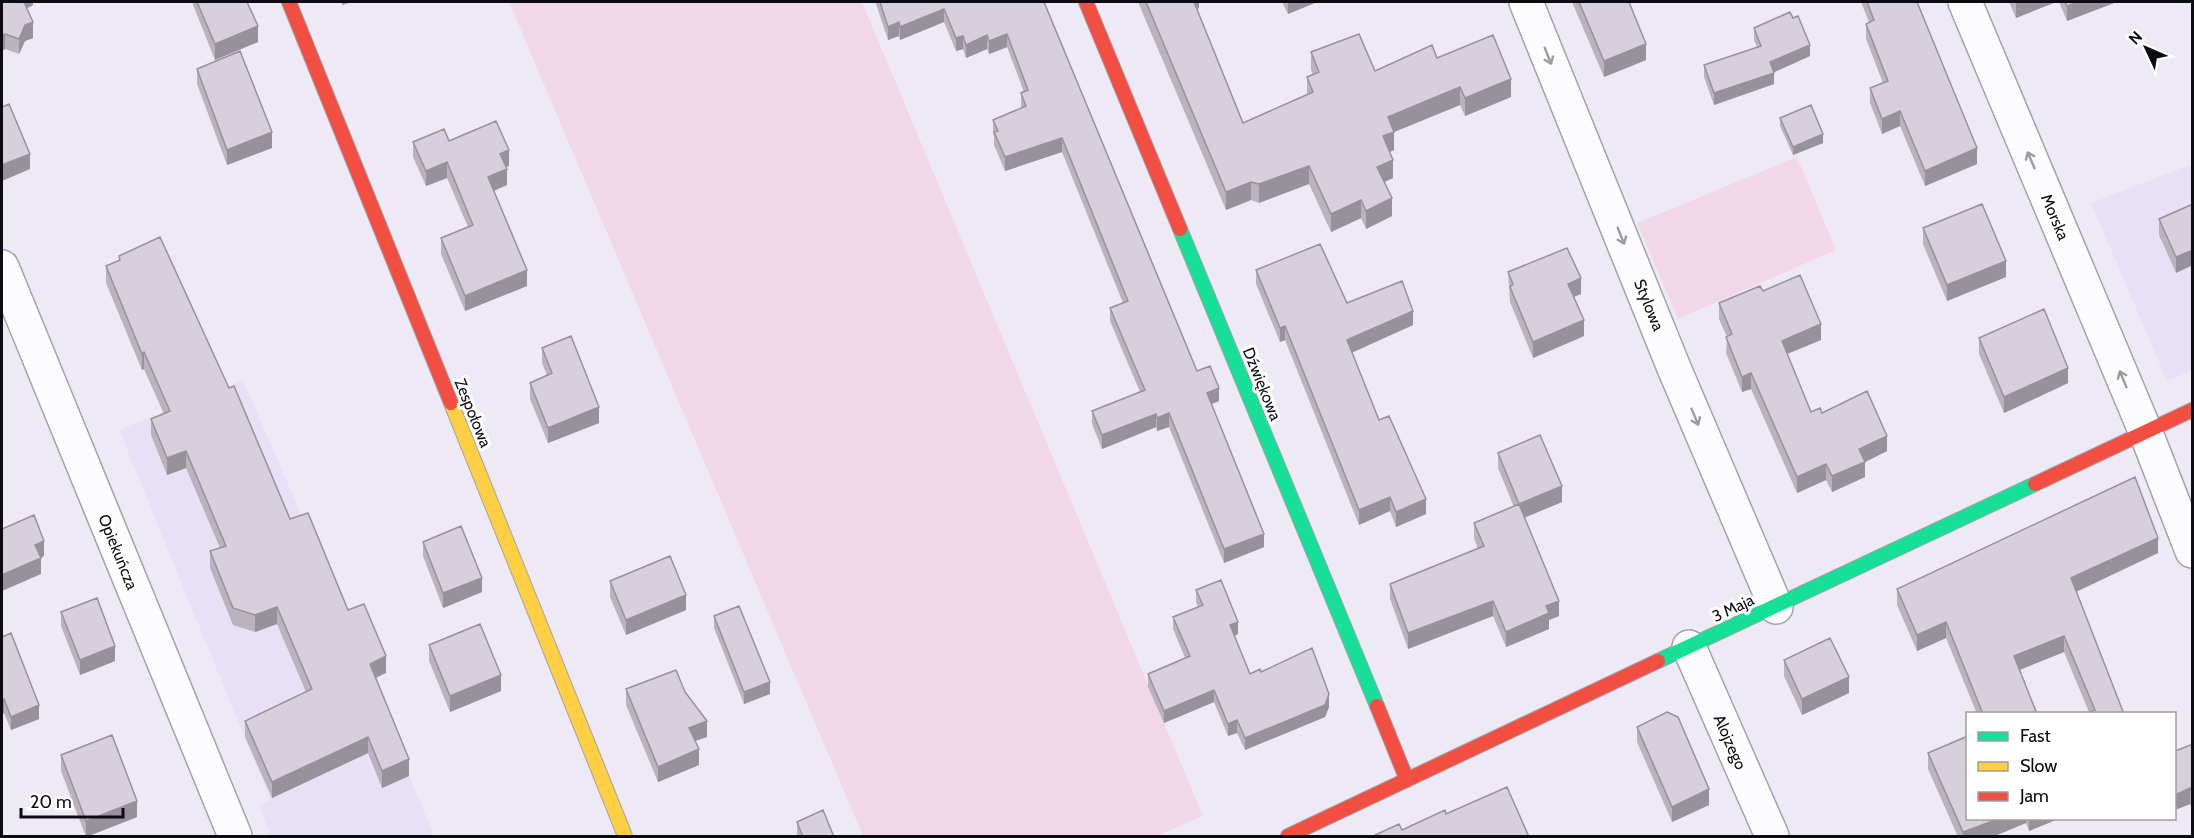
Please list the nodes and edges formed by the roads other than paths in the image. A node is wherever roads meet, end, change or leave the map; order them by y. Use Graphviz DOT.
graph roads {
  1 [pos="289,2"];
  2 [pos="1086,2"];
  3 [pos="1526,2"];
  4 [pos="1965,2"];
  5 [pos="2,267"];
  6 [pos="2193,410"];
  7 [pos="2146,433"];
  8 [pos="2193,552"];
  9 [pos="1776,607"];
  10 [pos="1689,647"];
  11 [pos="1407,780"];
  12 [pos="236,837"];
  13 [pos="626,837"];
  14 [pos="1288,837"];
  15 [pos="1772,837"];
  1 -- 13 [label="street, Zespołowa"];
  2 -- 11 [label="street, Dźwiękowa"];
  3 -- 9 [label="street, Stylowa, one-way"];
  7 -- 4 [label="street, Morska, one-way"];
  5 -- 12 [label="street, Opiekuńcza"];
  6 -- 7 [label="street, 3 Maja"];
  7 -- 8 [label="street, Morska"];
  7 -- 9 [label="street, 3 Maja"];
  9 -- 10 [label="street, 3 Maja"];
  10 -- 11 [label="street, 3 Maja"];
  10 -- 15 [label="street, Alojzego"];
  11 -- 14 [label="street, 3 Maja"];
}
